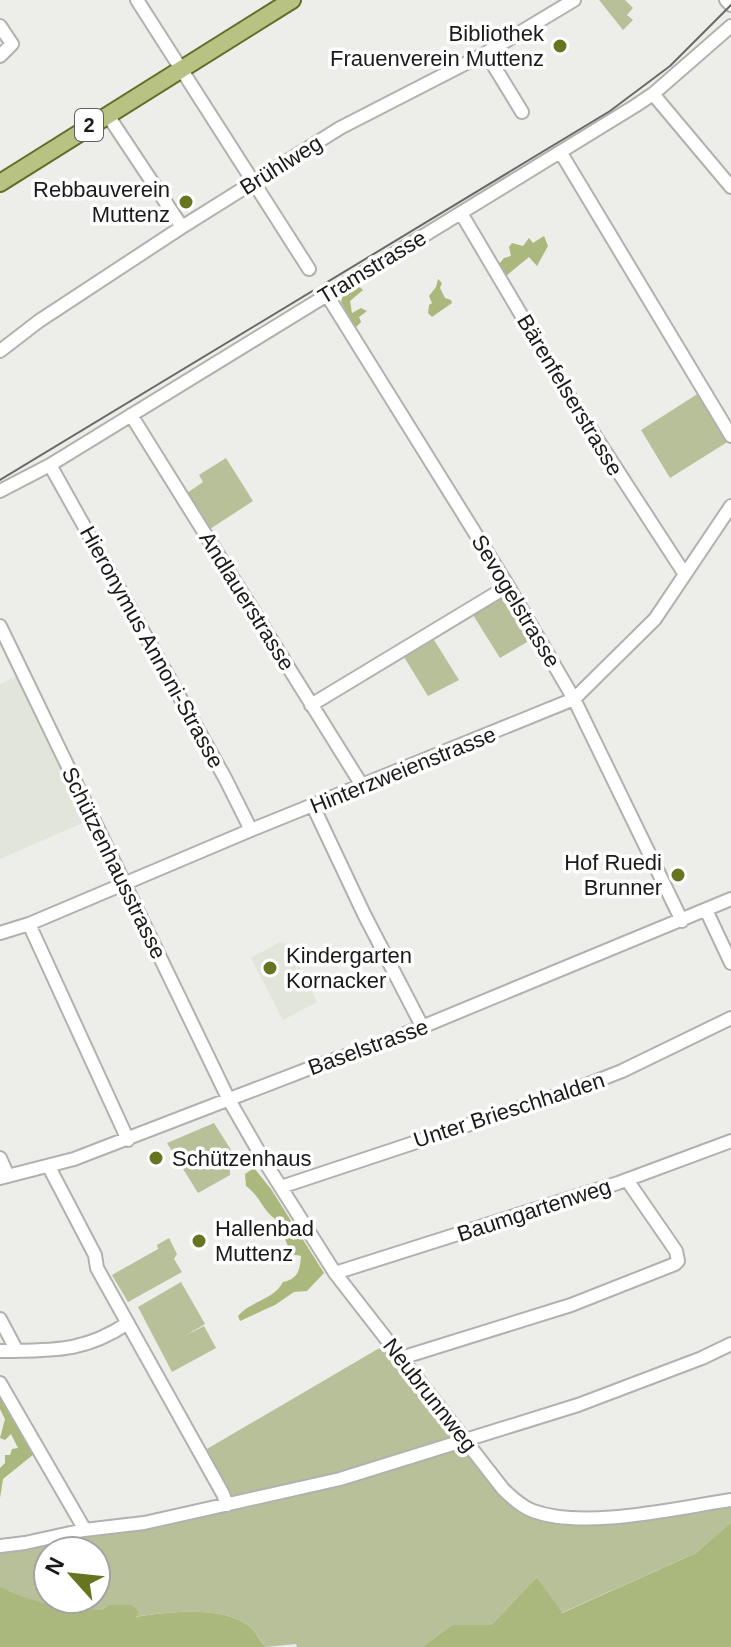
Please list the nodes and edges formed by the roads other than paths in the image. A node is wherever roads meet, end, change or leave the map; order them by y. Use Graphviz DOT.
graph roads {
  1 [pos="137,0"];
  2 [pos="292,0"];
  3 [pos="574,0"];
  4 [pos="726,0"];
  5 [pos="731,5"];
  6 [pos="0,26"];
  7 [pos="731,26"];
  8 [pos="486,53"];
  9 [pos="0,56"];
  10 [pos="181,70"];
  11 [pos="653,94"];
  12 [pos="522,112"];
  13 [pos="107,114"];
  14 [pos="561,153"];
  15 [pos="253,182"];
  16 [pos="0,183"];
  17 [pos="731,187"];
  18 [pos="461,213"];
  19 [pos="182,227"];
  20 [pos="309,269"];
  21 [pos="327,295"];
  22 [pos="0,351"];
  23 [pos="131,415"];
  24 [pos="731,436"];
  25 [pos="50,465"];
  26 [pos="0,491"];
  27 [pos="731,506"];
  28 [pos="684,573"];
  29 [pos="508,586"];
  30 [pos="0,626"];
  31 [pos="574,699"];
  32 [pos="311,705"];
  33 [pos="363,787"];
  34 [pos="313,806"];
  35 [pos="251,830"];
  36 [pos="124,884"];
  37 [pos="731,899"];
  38 [pos="706,910"];
  39 [pos="682,921"];
  40 [pos="29,924"];
  41 [pos="0,933"];
  42 [pos="731,963"];
  43 [pos="731,1018"];
  44 [pos="423,1028"];
  45 [pos="229,1100"];
  46 [pos="128,1140"];
  47 [pos="731,1141"];
  48 [pos="0,1158"];
  49 [pos="49,1167"];
  50 [pos="4,1177"];
  51 [pos="627,1180"];
  52 [pos="281,1187"];
  53 [pos="335,1273"];
  54 [pos="0,1319"];
  55 [pos="128,1323"];
  56 [pos="731,1344"];
  57 [pos="0,1351"];
  58 [pos="17,1351"];
  59 [pos="401,1358"];
  60 [pos="0,1383"];
  61 [pos="466,1440"];
  62 [pos="731,1500"];
  63 [pos="227,1505"];
  64 [pos="85,1530"];
  65 [pos="0,1546"];
  1 -- 10 [label="street"];
  2 -- 10 [label="main road, 2"];
  3 -- 8 [label="street, Brühlweg"];
  4 -- 5 [label="street"];
  6 -- 9 [label="street"];
  7 -- 11 [label="street, Tramstrasse"];
  8 -- 12 [label="street"];
  8 -- 15 [label="street, Brühlweg"];
  10 -- 13 [label="main road, 2"];
  10 -- 15 [label="street"];
  11 -- 14 [label="street, Tramstrasse"];
  11 -- 17 [label="street"];
  13 -- 16 [label="main road, 2"];
  13 -- 19 [label="street"];
  14 -- 18 [label="street, Tramstrasse"];
  14 -- 24 [label="street"];
  15 -- 19 [label="street, Brühlweg"];
  15 -- 20 [label="street"];
  18 -- 21 [label="street, Tramstrasse"];
  18 -- 28 [label="street, Bärenfelserstrasse"];
  19 -- 22 [label="street, Brühlweg"];
  21 -- 23 [label="street, Tramstrasse"];
  21 -- 29 [label="street, Sevogelstrasse"];
  23 -- 25 [label="street, Tramstrasse"];
  23 -- 32 [label="street, Andlauerstrasse"];
  25 -- 26 [label="street, Tramstrasse"];
  25 -- 35 [label="street, Hieronymus Annoni-Strasse"];
  27 -- 28 [label="street, Hinterzweienstrasse"];
  28 -- 31 [label="street, Hinterzweienstrasse"];
  29 -- 31 [label="street, Sevogelstrasse"];
  29 -- 32 [label="street"];
  30 -- 36 [label="street, Schützenhausstrasse"];
  31 -- 33 [label="street, Hinterzweienstrasse"];
  31 -- 39 [label="street, Sevogelstrasse"];
  32 -- 33 [label="street, Andlauerstrasse"];
  33 -- 34 [label="street, Hinterzweienstrasse"];
  34 -- 35 [label="street, Hinterzweienstrasse"];
  34 -- 44 [label="street"];
  35 -- 36 [label="street, Hinterzweienstrasse"];
  36 -- 40 [label="street, Hinterzweienstrasse"];
  36 -- 45 [label="street, Schützenhausstrasse"];
  37 -- 38 [label="street, Baselstrasse"];
  38 -- 39 [label="street, Baselstrasse"];
  38 -- 42 [label="street"];
  39 -- 44 [label="street, Baselstrasse"];
  40 -- 41 [label="street, Hinterzweienstrasse"];
  40 -- 46 [label="street"];
  43 -- 52 [label="street, Unter Brieschhalden"];
  44 -- 45 [label="street, Baselstrasse"];
  45 -- 46 [label="street, Baselstrasse"];
  45 -- 52 [label="street, Neubrunnweg"];
  46 -- 49 [label="street, Baselstrasse"];
  47 -- 51 [label="street, Baumgartenweg"];
  48 -- 50 [label="street"];
  49 -- 50 [label="street, Baselstrasse"];
  49 -- 55 [label="street"];
  51 -- 53 [label="street, Baumgartenweg"];
  51 -- 59 [label="street"];
  52 -- 53 [label="street, Neubrunnweg"];
  53 -- 59 [label="street, Neubrunnweg"];
  54 -- 58 [label="street"];
  55 -- 58 [label="street"];
  55 -- 63 [label="street"];
  56 -- 61 [label="street"];
  57 -- 58 [label="street"];
  59 -- 61 [label="street, Neubrunnweg"];
  60 -- 64 [label="street"];
  61 -- 62 [label="street, Neubrunnweg"];
  61 -- 63 [label="street"];
  63 -- 64 [label="street"];
  64 -- 65 [label="street"];
}
